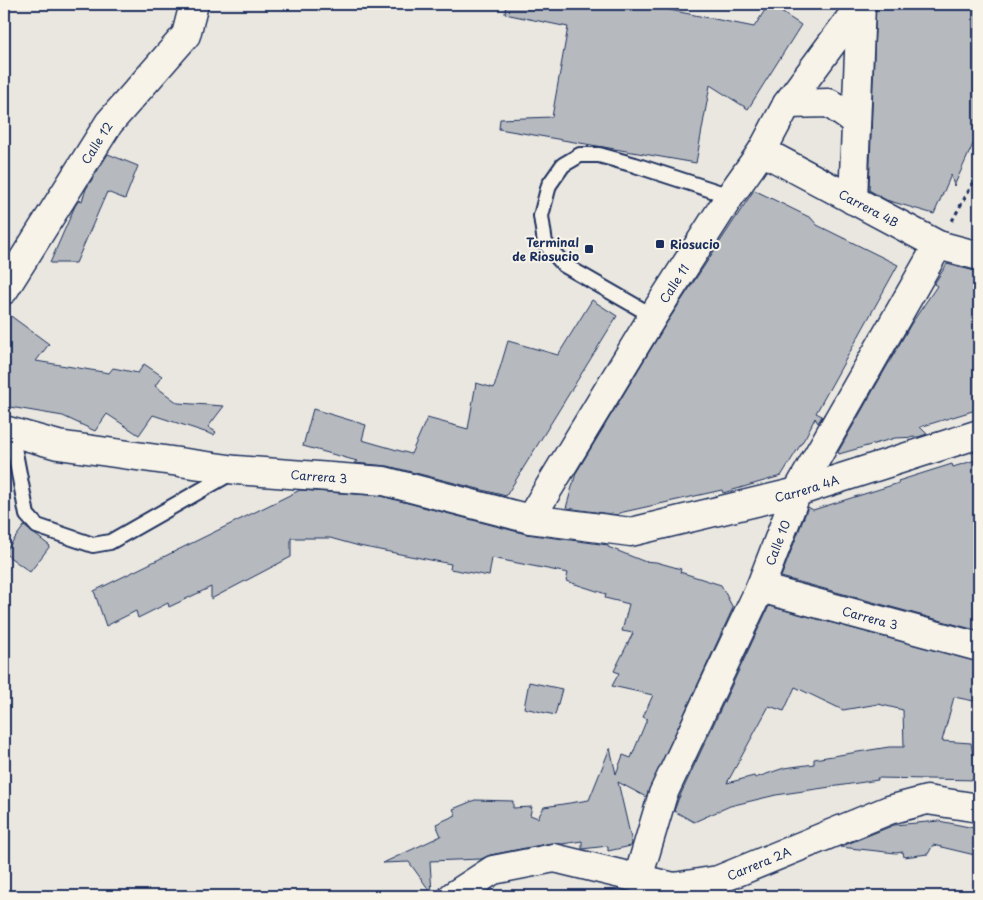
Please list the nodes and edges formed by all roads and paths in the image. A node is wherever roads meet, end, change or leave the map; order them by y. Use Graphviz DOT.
graph roads {
  1 [pos="194,4"];
  2 [pos="861,4"];
  3 [pos="787,104"];
  4 [pos="856,122"];
  5 [pos="762,151"];
  6 [pos="979,172"];
  7 [pos="730,196"];
  8 [pos="853,200"];
  9 [pos="938,245"];
  10 [pos="979,256"];
  11 [pos="4,290"];
  12 [pos="653,316"];
  13 [pos="8,431"];
  14 [pos="979,434"];
  15 [pos="236,470"];
  16 [pos="797,492"];
  17 [pos="530,518"];
  18 [pos="631,532"];
  19 [pos="760,588"];
  20 [pos="979,647"];
  21 [pos="979,808"];
  22 [pos="638,878"];
  23 [pos="453,896"];
  1 -- 11 [label="street, Calle 12"];
  2 -- 3 [label="street, Calle 11"];
  2 -- 4 [label="street"];
  3 -- 4 [label="street"];
  3 -- 5 [label="street, Calle 11"];
  4 -- 8 [label="street"];
  5 -- 7 [label="street, Calle 11"];
  5 -- 8 [label="street, Carrera 4B"];
  6 -- 9 [label="path"];
  7 -- 12 [label="street, Calle 11"];
  7 -- 12 [label="lane"];
  8 -- 9 [label="street, Carrera 4B"];
  9 -- 10 [label="street, Carrera 4B"];
  9 -- 16 [label="street, Calle 10"];
  12 -- 17 [label="street, Calle 11"];
  13 -- 15 [label="street, Carrera 3"];
  13 -- 15 [label="lane"];
  14 -- 16 [label="street, Carrera 4A"];
  15 -- 17 [label="street, Carrera 3"];
  16 -- 18 [label="street, Carrera 4A"];
  16 -- 19 [label="street, Calle 10"];
  17 -- 18 [label="street, Carrera 3"];
  19 -- 20 [label="street, Carrera 3"];
  19 -- 22 [label="street, Calle 10"];
  21 -- 22 [label="street, Carrera 2A"];
  22 -- 23 [label="street, Carrera 2A"];
}
